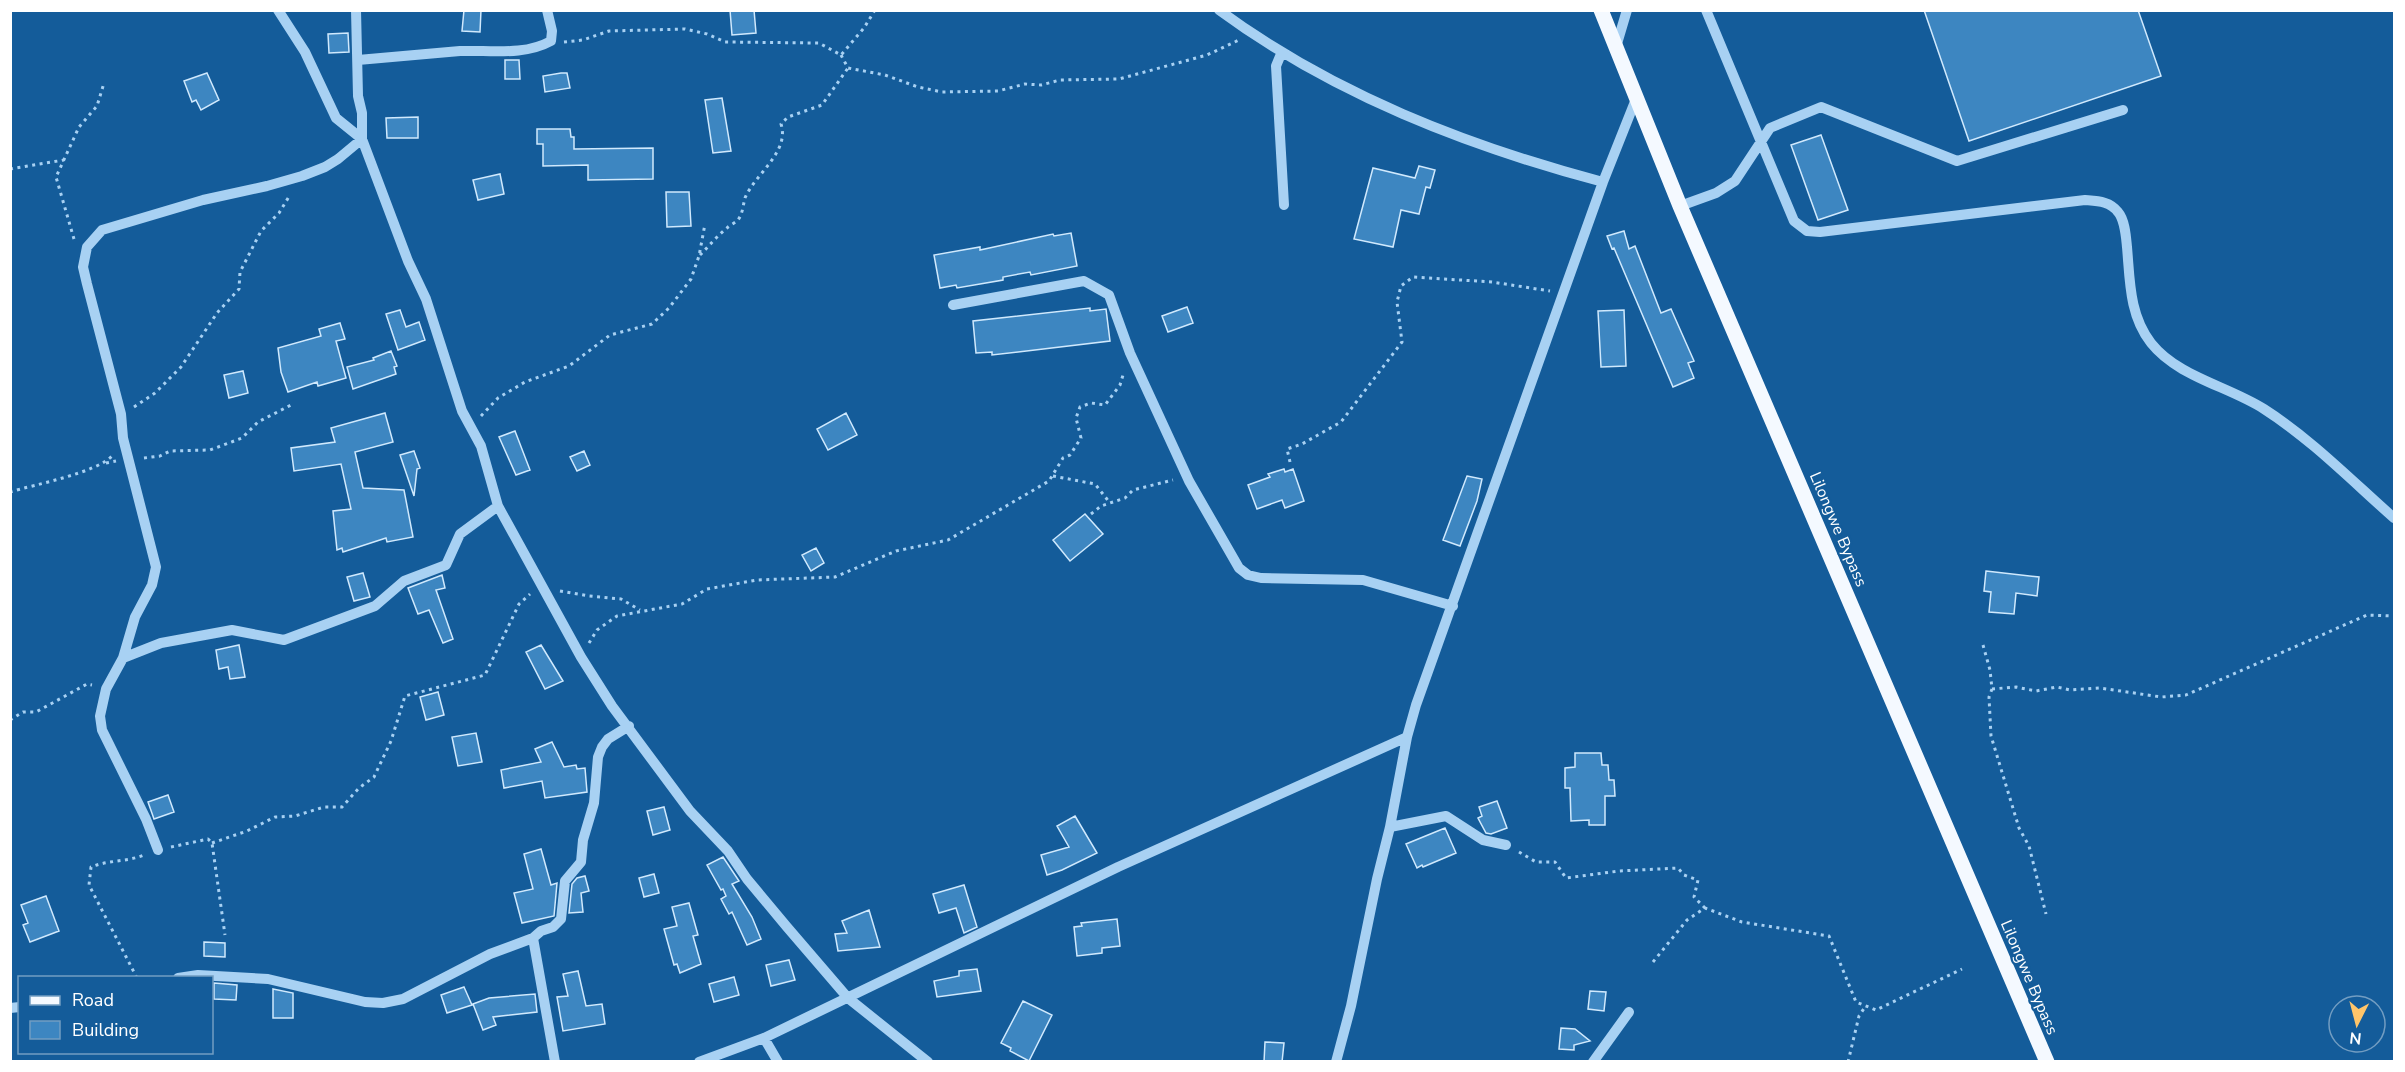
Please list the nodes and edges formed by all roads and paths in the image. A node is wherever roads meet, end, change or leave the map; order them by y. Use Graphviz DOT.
graph roads {
  1 [pos="278,10"];
  2 [pos="356,10"];
  3 [pos="547,10"];
  4 [pos="875,10"];
  5 [pos="1219,10"];
  6 [pos="1602,10"];
  7 [pos="1627,10"];
  8 [pos="1706,10"];
  9 [pos="1251,34"];
  10 [pos="551,41"];
  11 [pos="1616,48"];
  12 [pos="1281,54"];
  13 [pos="841,55"];
  14 [pos="358,60"];
  15 [pos="848,68"];
  16 [pos="104,83"];
  17 [pos="1636,99"];
  18 [pos="2123,110"];
  19 [pos="362,139"];
  20 [pos="1761,143"];
  21 [pos="64,160"];
  22 [pos="10,169"];
  23 [pos="303,176"];
  24 [pos="1603,182"];
  25 [pos="1284,206"];
  26 [pos="1680,206"];
  27 [pos="705,224"];
  28 [pos="87,247"];
  29 [pos="699,256"];
  30 [pos="1564,293"];
  31 [pos="953,305"];
  32 [pos="1130,353"];
  33 [pos="291,405"];
  34 [pos="121,414"];
  35 [pos="470,428"];
  36 [pos="123,438"];
  37 [pos="129,460"];
  38 [pos="1290,462"];
  39 [pos="106,463"];
  40 [pos="1053,476"];
  41 [pos="1190,481"];
  42 [pos="10,492"];
  43 [pos="1110,503"];
  44 [pos="498,506"];
  45 [pos="1090,514"];
  46 [pos="2394,518"];
  47 [pos="543,588"];
  48 [pos="1453,606"];
  49 [pos="641,611"];
  50 [pos="2394,616"];
  51 [pos="1983,645"];
  52 [pos="581,657"];
  53 [pos="123,658"];
  54 [pos="106,689"];
  55 [pos="1992,689"];
  56 [pos="10,720"];
  57 [pos="629,726"];
  58 [pos="1407,737"];
  59 [pos="1390,827"];
  60 [pos="212,843"];
  61 [pos="1506,845"];
  62 [pos="158,850"];
  63 [pos="1705,908"];
  64 [pos="2046,914"];
  65 [pos="225,935"];
  66 [pos="533,938"];
  67 [pos="1653,962"];
  68 [pos="1962,969"];
  69 [pos="136,976"];
  70 [pos="191,976"];
  71 [pos="848,998"];
  72 [pos="1865,1007"];
  73 [pos="1629,1012"];
  74 [pos="764,1038"];
  75 [pos="555,1062"];
  76 [pos="699,1062"];
  77 [pos="778,1062"];
  78 [pos="928,1062"];
  79 [pos="1336,1062"];
  80 [pos="1593,1062"];
  81 [pos="1848,1062"];
  82 [pos="2047,1062"];
  1 -- 19 [label="street"];
  2 -- 14 [label="street"];
  3 -- 10 [label="street"];
  4 -- 13 [label="path"];
  5 -- 9 [label="street"];
  6 -- 11 [label="main road, Lilongwe Bypass"];
  7 -- 11 [label="street"];
  8 -- 20 [label="street"];
  9 -- 12 [label="street"];
  9 -- 15 [label="path"];
  10 -- 13 [label="path"];
  10 -- 14 [label="street"];
  11 -- 17 [label="main road, Lilongwe Bypass"];
  12 -- 24 [label="street"];
  12 -- 25 [label="street"];
  13 -- 15 [label="path"];
  14 -- 19 [label="street"];
  15 -- 29 [label="path"];
  16 -- 21 [label="path"];
  17 -- 24 [label="street"];
  17 -- 26 [label="main road, Lilongwe Bypass"];
  18 -- 20 [label="street"];
  19 -- 23 [label="street"];
  19 -- 35 [label="street"];
  20 -- 26 [label="street"];
  20 -- 46 [label="street"];
  21 -- 22 [label="path"];
  21 -- 28 [label="path"];
  23 -- 28 [label="street"];
  23 -- 34 [label="path"];
  24 -- 30 [label="street"];
  26 -- 82 [label="main road, Lilongwe Bypass"];
  27 -- 29 [label="path"];
  28 -- 34 [label="street"];
  29 -- 35 [label="path"];
  30 -- 38 [label="path"];
  30 -- 48 [label="street"];
  31 -- 32 [label="street"];
  32 -- 40 [label="path"];
  32 -- 41 [label="street"];
  33 -- 37 [label="path"];
  34 -- 36 [label="street"];
  35 -- 44 [label="street"];
  36 -- 37 [label="street"];
  36 -- 39 [label="path"];
  37 -- 39 [label="path"];
  37 -- 53 [label="street"];
  39 -- 42 [label="path"];
  40 -- 43 [label="path"];
  40 -- 49 [label="path"];
  41 -- 43 [label="path"];
  41 -- 48 [label="street"];
  43 -- 45 [label="path"];
  44 -- 47 [label="street"];
  44 -- 53 [label="street"];
  47 -- 49 [label="path"];
  47 -- 52 [label="street"];
  47 -- 60 [label="path"];
  48 -- 58 [label="street"];
  49 -- 52 [label="path"];
  50 -- 55 [label="path"];
  51 -- 55 [label="path"];
  52 -- 57 [label="street"];
  53 -- 54 [label="street"];
  54 -- 56 [label="path"];
  54 -- 62 [label="street"];
  55 -- 64 [label="path"];
  57 -- 66 [label="street"];
  57 -- 71 [label="street"];
  58 -- 59 [label="street"];
  58 -- 71 [label="street"];
  59 -- 61 [label="street"];
  59 -- 79 [label="street"];
  60 -- 62 [label="path"];
  60 -- 65 [label="path"];
  61 -- 63 [label="path"];
  62 -- 69 [label="path"];
  63 -- 67 [label="path"];
  63 -- 72 [label="path"];
  66 -- 70 [label="street"];
  66 -- 75 [label="street"];
  68 -- 72 [label="path"];
  71 -- 74 [label="street"];
  71 -- 78 [label="street"];
  72 -- 81 [label="path"];
  73 -- 80 [label="street"];
  74 -- 76 [label="street"];
  74 -- 77 [label="street"];
}
